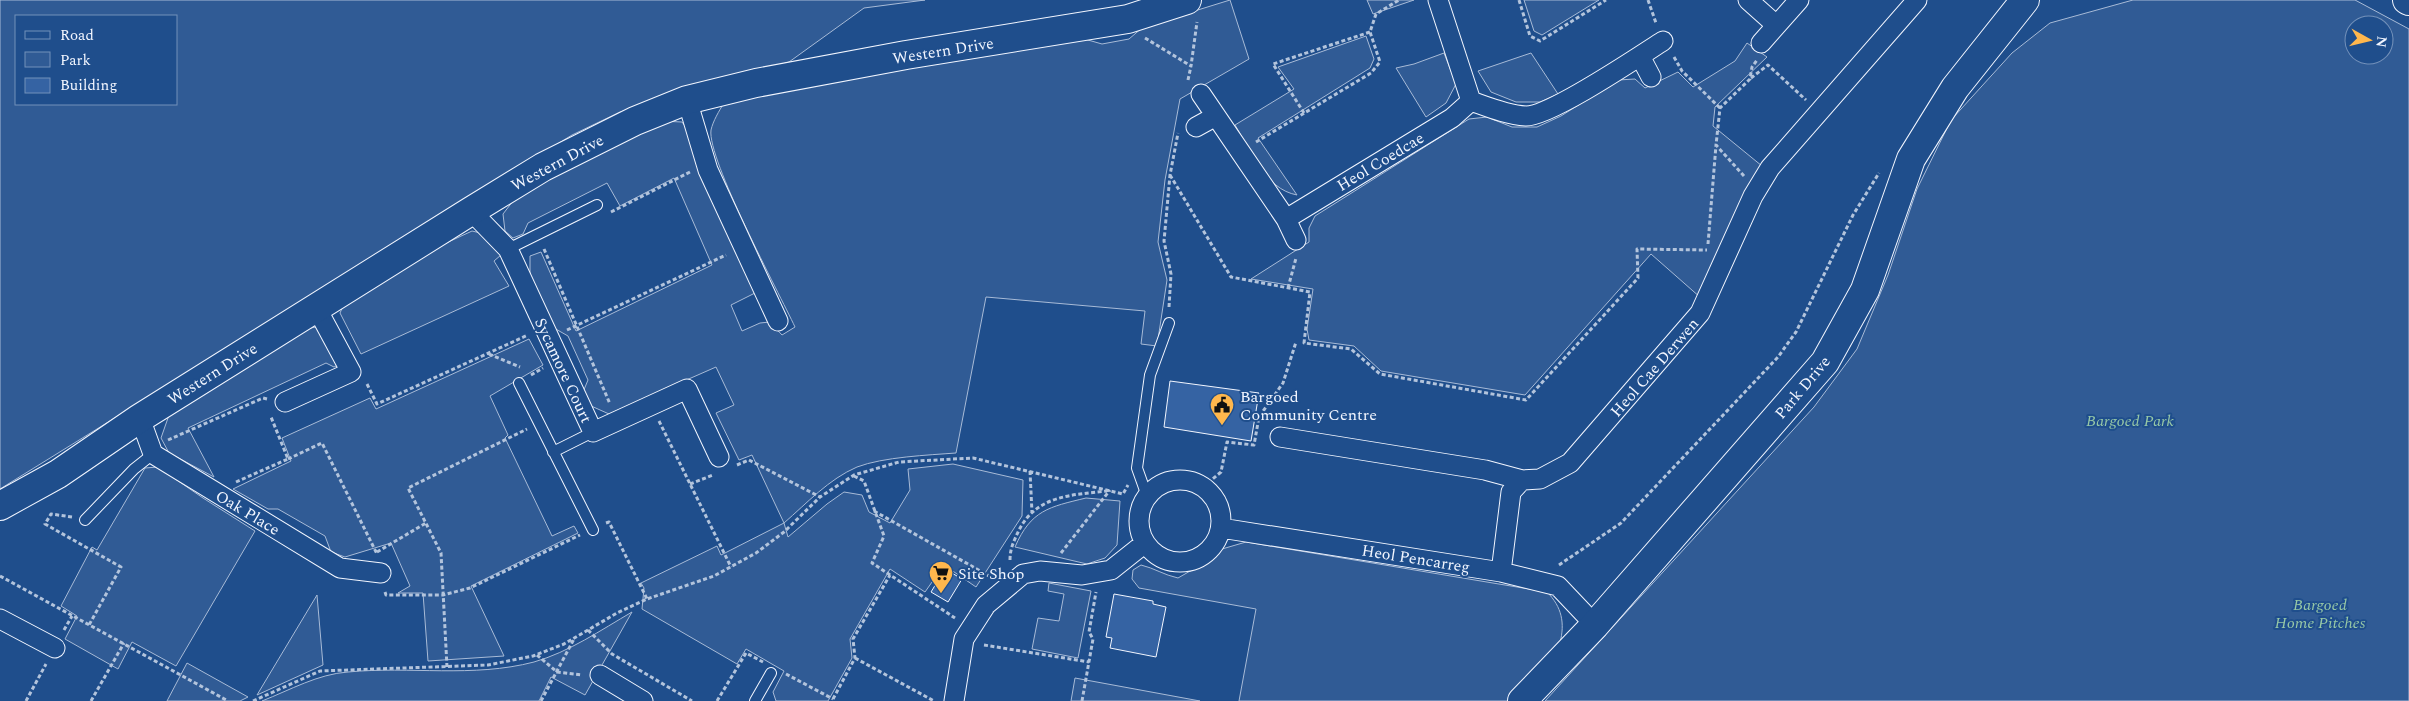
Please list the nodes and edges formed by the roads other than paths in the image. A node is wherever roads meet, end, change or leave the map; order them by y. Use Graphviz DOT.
graph roads {
  1 [pos="1438,0"];
  2 [pos="1748,0"];
  3 [pos="1799,0"];
  4 [pos="1917,0"];
  5 [pos="2025,0"];
  6 [pos="1192,10"];
  7 [pos="1776,25"];
  8 [pos="1664,41"];
  9 [pos="1761,43"];
  10 [pos="1640,56"];
  11 [pos="1651,77"];
  12 [pos="1194,89"];
  13 [pos="687,100"];
  14 [pos="1471,100"];
  15 [pos="1216,116"];
  16 [pos="1187,128"];
  17 [pos="597,205"];
  18 [pos="471,211"];
  19 [pos="1286,219"];
  20 [pos="1296,240"];
  21 [pos="508,249"];
  22 [pos="316,307"];
  23 [pos="778,321"];
  24 [pos="1169,323"];
  25 [pos="519,383"];
  26 [pos="285,402"];
  27 [pos="140,418"];
  28 [pos="593,432"];
  29 [pos="1280,437"];
  30 [pos="553,452"];
  31 [pos="153,454"];
  32 [pos="722,466"];
  33 [pos="1522,480"];
  34 [pos="1147,496"];
  35 [pos="0,506"];
  36 [pos="85,520"];
  37 [pos="1221,528"];
  38 [pos="593,530"];
  39 [pos="1145,543"];
  40 [pos="1501,572"];
  41 [pos="381,574"];
  42 [pos="0,619"];
  43 [pos="1595,625"];
  44 [pos="55,648"];
  45 [pos="771,673"];
  46 [pos="600,675"];
  47 [pos="643,701"];
  48 [pos="755,701"];
  49 [pos="954,701"];
  50 [pos="1522,701"];
  1 -- 14 [label="street"];
  2 -- 7 [label="street"];
  3 -- 7 [label="street"];
  4 -- 33 [label="street, Heol Cae Derwen"];
  5 -- 43 [label="street, Park Drive"];
  6 -- 13 [label="street, Western Drive"];
  7 -- 9 [label="street"];
  8 -- 10 [label="street"];
  10 -- 11 [label="street"];
  10 -- 14 [label="street"];
  12 -- 15 [label="street"];
  13 -- 18 [label="street, Western Drive"];
  13 -- 23 [label="street"];
  14 -- 19 [label="street, Heol Coedcae"];
  15 -- 16 [label="street"];
  15 -- 19 [label="street"];
  17 -- 21 [label="lane"];
  18 -- 21 [label="street, Sycamore Court"];
  18 -- 22 [label="street, Western Drive"];
  19 -- 20 [label="street"];
  21 -- 28 [label="street, Sycamore Court"];
  22 -- 26 [label="street"];
  22 -- 27 [label="street, Western Drive"];
  24 -- 34 [label="lane"];
  25 -- 30 [label="lane"];
  27 -- 31 [label="street"];
  27 -- 35 [label="street, Western Drive"];
  28 -- 30 [label="lane"];
  28 -- 32 [label="street, Sycamore Court"];
  29 -- 33 [label="street, Heol Cae Derwen"];
  30 -- 38 [label="lane"];
  31 -- 36 [label="lane"];
  31 -- 41 [label="street, Oak Place"];
  33 -- 40 [label="street"];
  34 -- 37 [label="street"];
  34 -- 39 [label="street"];
  37 -- 39 [label="street"];
  37 -- 40 [label="street, Heol Pencarreg"];
  39 -- 49 [label="street"];
  40 -- 43 [label="street, Heol Pencarreg"];
  42 -- 44 [label="street"];
  43 -- 50 [label="street, Park Drive"];
  45 -- 48 [label="lane"];
  46 -- 47 [label="street"];
}
